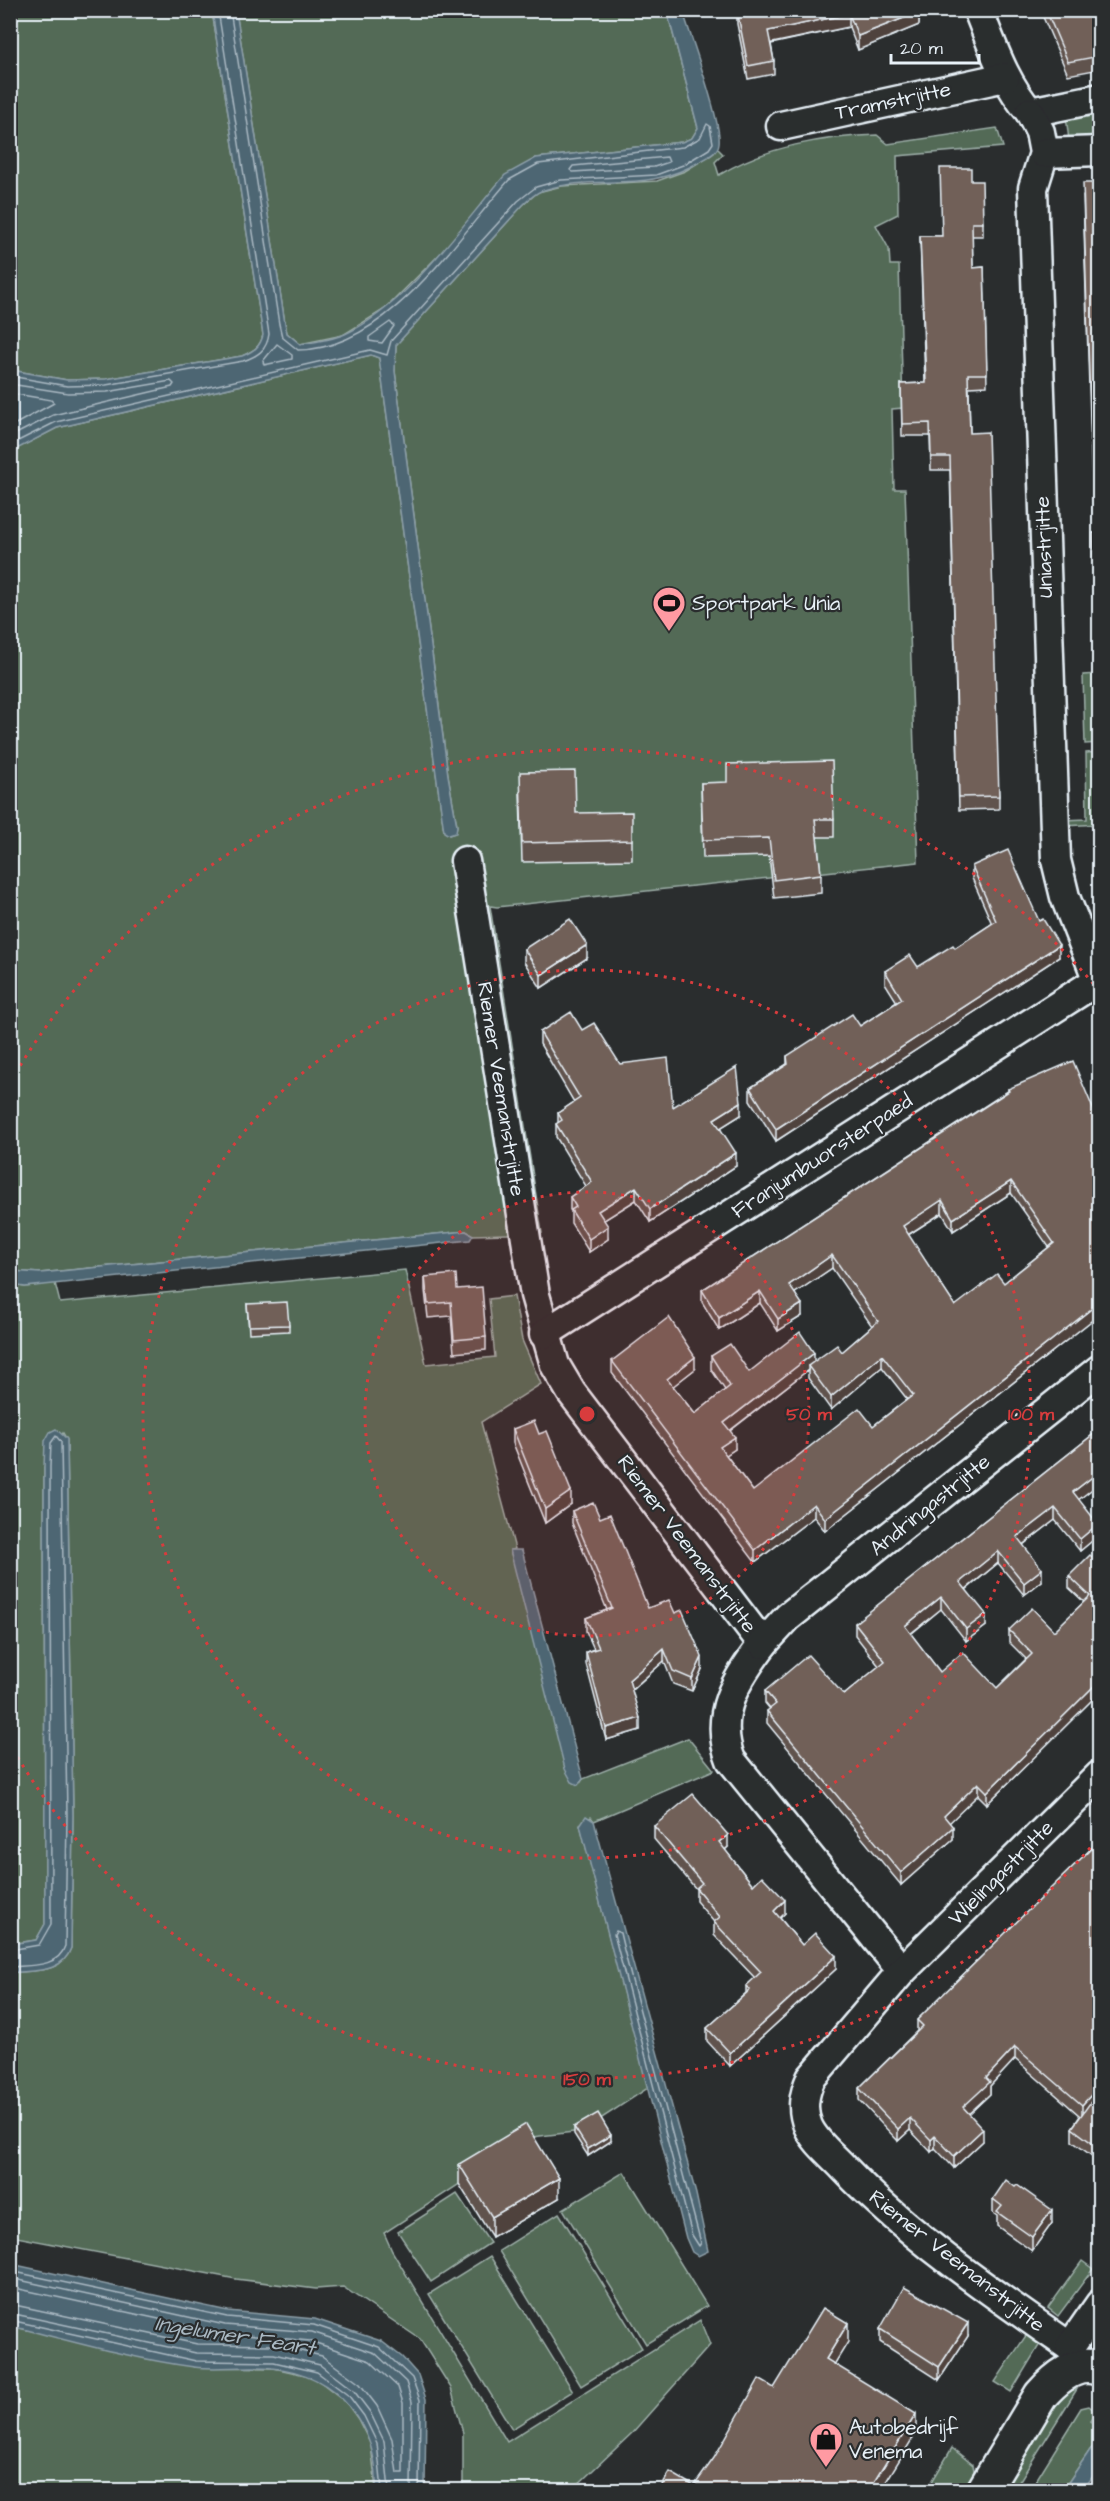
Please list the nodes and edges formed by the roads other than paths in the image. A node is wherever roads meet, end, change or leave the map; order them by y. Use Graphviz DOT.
graph roads {
  1 [pos="978,10"];
  2 [pos="1005,77"];
  3 [pos="1100,98"];
  4 [pos="1030,112"];
  5 [pos="781,126"];
  6 [pos="1100,151"];
  7 [pos="1044,153"];
  8 [pos="465,861"];
  9 [pos="1099,982"];
  10 [pos="544,1334"];
  11 [pos="1100,1369"];
  12 [pos="763,1644"];
  13 [pos="1100,1775"];
  14 [pos="902,1971"];
  15 [pos="1100,2304"];
  16 [pos="1082,2361"];
  17 [pos="984,2490"];
  1 -- 2 [label="street"];
  2 -- 4 [label="street"];
  2 -- 5 [label="street, Tramstrjitte"];
  3 -- 4 [label="street"];
  4 -- 7 [label="street"];
  6 -- 7 [label="street"];
  7 -- 9 [label="street, Uniastrjitte"];
  8 -- 10 [label="street, Riemer Veemanstrjitte"];
  9 -- 10 [label="street, Franjumbuorsterpaed"];
  10 -- 12 [label="street, Riemer Veemanstrjitte"];
  11 -- 12 [label="street, Andringastrjitte"];
  12 -- 14 [label="street, Riemer Veemanstrjitte"];
  13 -- 14 [label="street, Wielingastrjitte"];
  14 -- 16 [label="street, Riemer Veemanstrjitte"];
  15 -- 16 [label="street"];
  16 -- 17 [label="street"];
}
